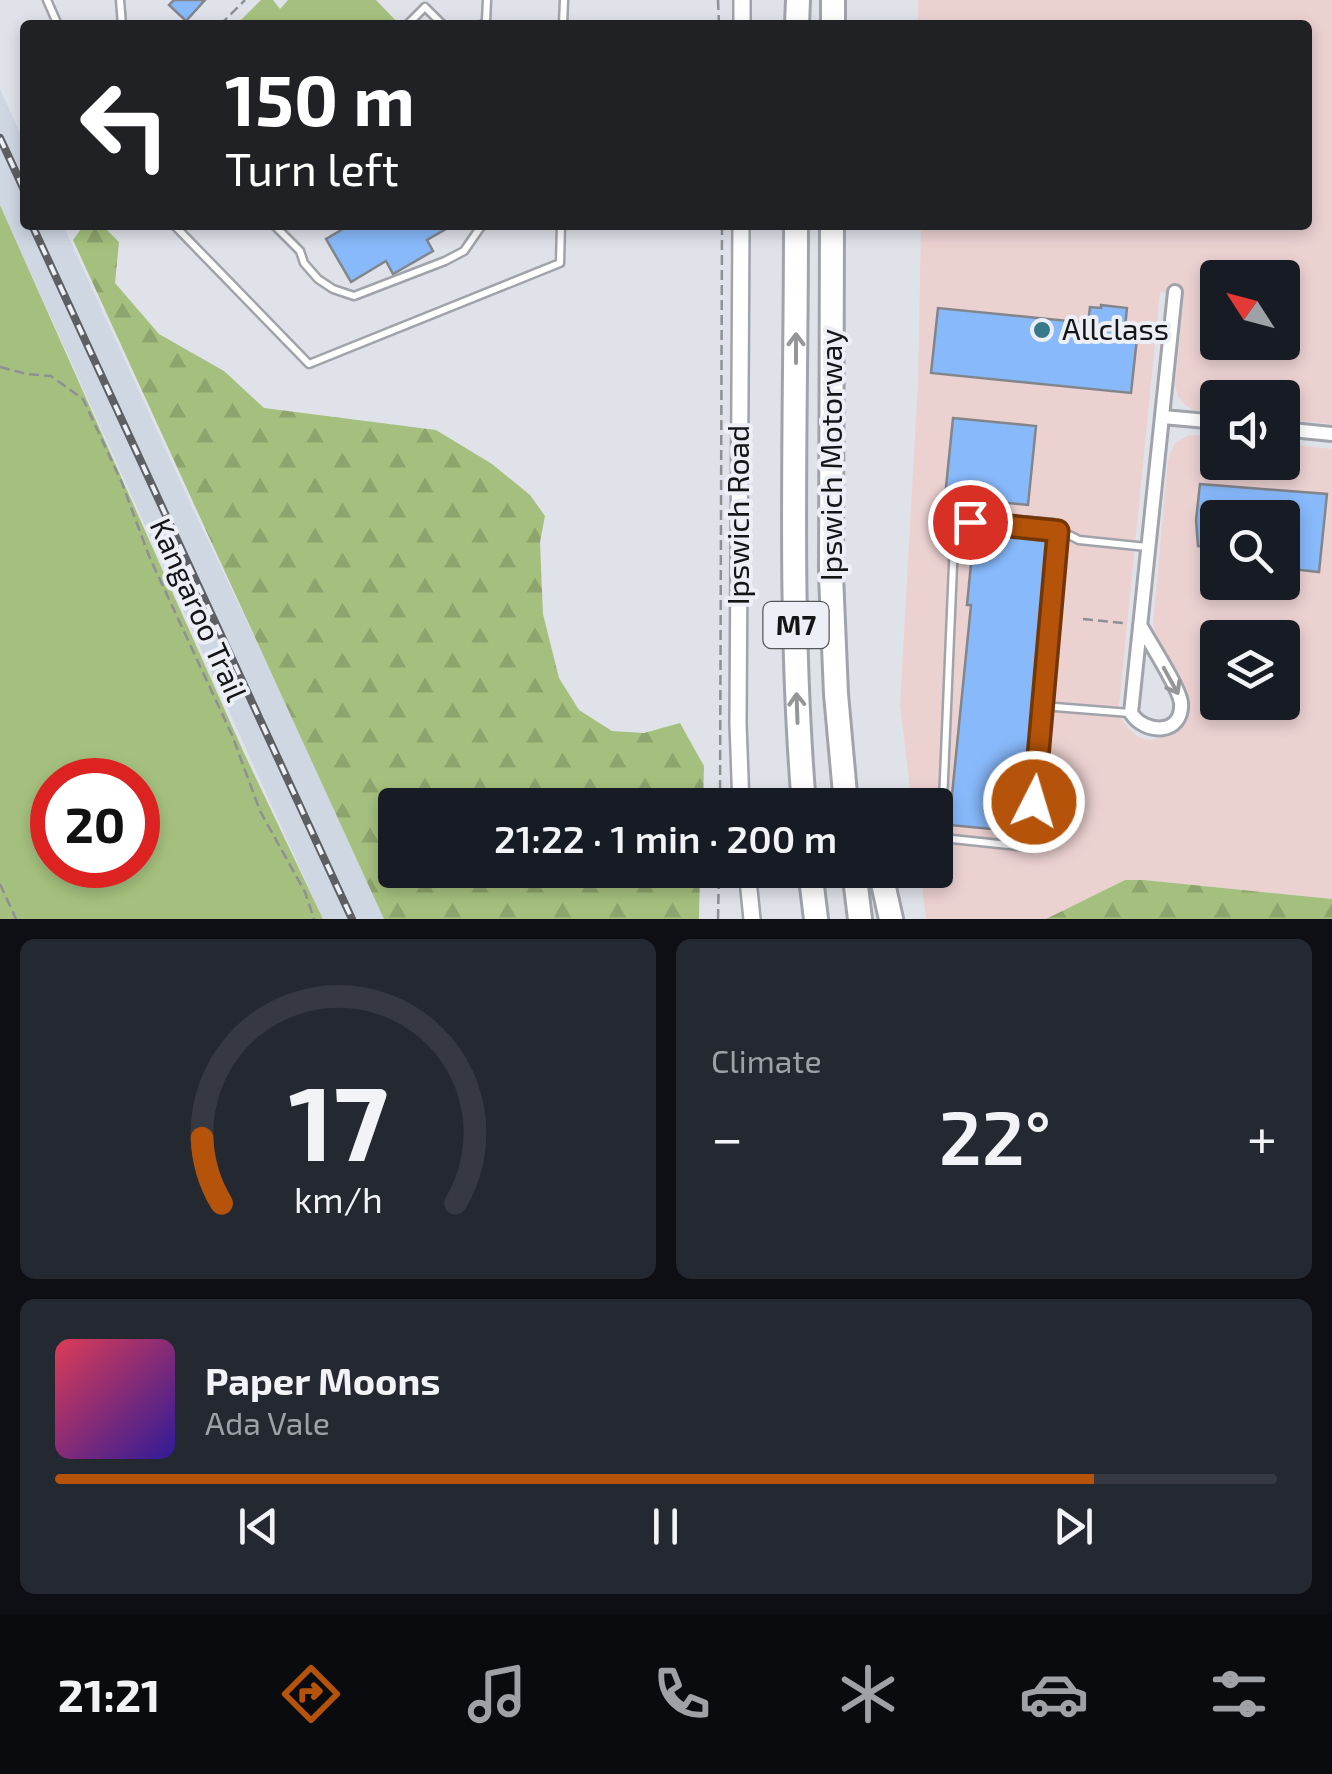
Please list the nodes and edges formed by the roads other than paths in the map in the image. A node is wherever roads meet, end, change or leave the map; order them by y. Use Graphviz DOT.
graph roads {
  1 [pos="418,0"];
  2 [pos="426,8"];
  3 [pos="412,20"];
  4 [pos="438,20"];
  5 [pos="179,230"];
  6 [pos="279,230"];
  7 [pos="479,230"];
  8 [pos="560,230"];
  9 [pos="741,230"];
  10 [pos="796,230"];
  11 [pos="832,230"];
  12 [pos="1174,292"];
  13 [pos="1163,417"];
  14 [pos="1200,420"];
  15 [pos="1300,431"];
  16 [pos="1332,434"];
  17 [pos="1058,531"];
  18 [pos="1149,547"];
  19 [pos="1140,625"];
  20 [pos="1042,706"];
  21 [pos="1131,713"];
  22 [pos="740,788"];
  23 [pos="802,788"];
  24 [pos="844,788"];
  25 [pos="749,888"];
  26 [pos="812,888"];
  27 [pos="856,888"];
  28 [pos="884,888"];
  29 [pos="752,919"];
  30 [pos="816,919"];
  31 [pos="860,919"];
  32 [pos="890,919"];
  1 -- 2 [label="lane"];
  2 -- 3 [label="lane"];
  2 -- 4 [label="lane"];
  5 -- 8 [label="lane"];
  6 -- 7 [label="lane"];
  9 -- 22 [label="street, Ipswich Road"];
  23 -- 10 [label="highway, Ipswich Motorway / M7, one-way"];
  11 -- 24 [label="highway, Ipswich Motorway / M7"];
  12 -- 13 [label="street"];
  13 -- 14 [label="street"];
  13 -- 18 [label="street"];
  15 -- 16 [label="street"];
  17 -- 18 [label="lane"];
  17 -- 20 [label="lane"];
  17 -- 20 [label="lane"];
  18 -- 19 [label="street"];
  19 -- 21 [label="street"];
  19 -- 21 [label="street, one-way"];
  20 -- 21 [label="lane"];
  25 -- 29 [label="street"];
  26 -- 30 [label="highway"];
  27 -- 31 [label="highway"];
  28 -- 32 [label="highway"];
}
